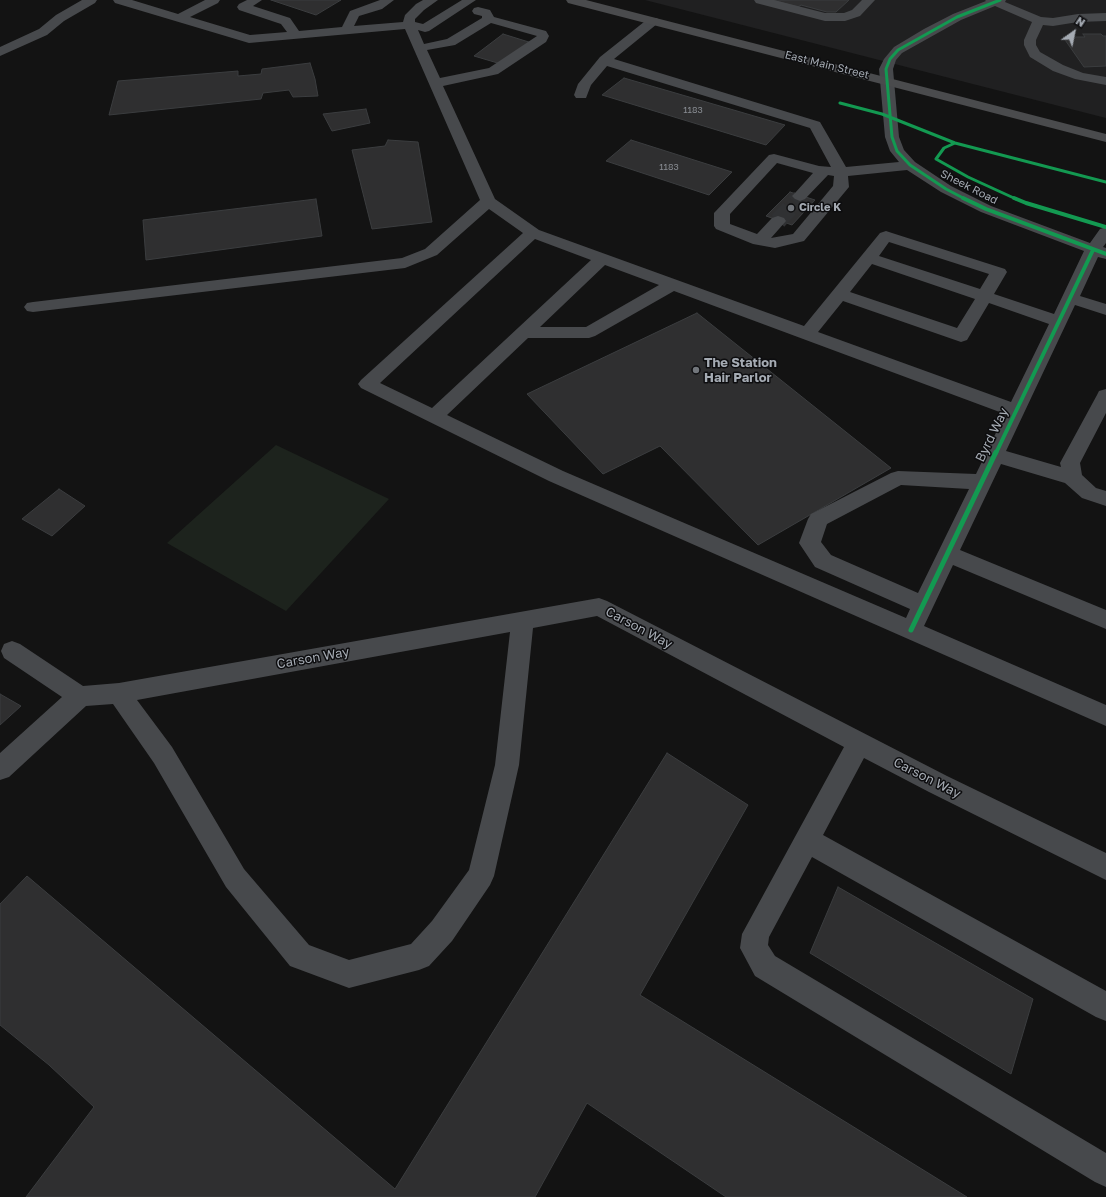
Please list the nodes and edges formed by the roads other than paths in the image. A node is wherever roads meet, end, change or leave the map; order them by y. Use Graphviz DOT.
graph roads {
  1 [pos="91,0"];
  2 [pos="256,0"];
  3 [pos="388,0"];
  4 [pos="432,0"];
  5 [pos="572,0"];
  6 [pos="760,0"];
  7 [pos="869,0"];
  8 [pos="124,1"];
  9 [pos="222,1"];
  10 [pos="996,1"];
  11 [pos="465,3"];
  12 [pos="243,7"];
  13 [pos="1106,7"];
  14 [pos="1106,17"];
  15 [pos="179,18"];
  16 [pos="1078,18"];
  17 [pos="489,19"];
  18 [pos="653,21"];
  19 [pos="1039,21"];
  20 [pos="409,26"];
  21 [pos="346,30"];
  22 [pos="296,35"];
  23 [pos="420,48"];
  24 [pos="0,52"];
  25 [pos="605,60"];
  26 [pos="886,80"];
  27 [pos="1106,81"];
  28 [pos="436,83"];
  29 [pos="581,95"];
  30 [pos="1106,138"];
  31 [pos="910,165"];
  32 [pos="822,170"];
  33 [pos="841,172"];
  34 [pos="800,196"];
  35 [pos="488,201"];
  36 [pos="778,221"];
  37 [pos="1106,232"];
  38 [pos="534,233"];
  39 [pos="759,241"];
  40 [pos="1100,252"];
  41 [pos="869,258"];
  42 [pos="602,259"];
  43 [pos="672,285"];
  44 [pos="840,294"];
  45 [pos="985,296"];
  46 [pos="1070,298"];
  47 [pos="33,308"];
  48 [pos="1106,310"];
  49 [pos="1059,321"];
  50 [pos="523,333"];
  51 [pos="807,334"];
  52 [pos="1106,395"];
  53 [pos="1016,411"];
  54 [pos="434,417"];
  55 [pos="995,456"];
  56 [pos="1072,478"];
  57 [pos="982,482"];
  58 [pos="1106,500"];
  59 [pos="947,554"];
  60 [pos="923,604"];
  61 [pos="1106,620"];
  62 [pos="523,621"];
  63 [pos="911,630"];
  64 [pos="12,651"];
  65 [pos="119,693"];
  66 [pos="80,696"];
  67 [pos="1106,716"];
  68 [pos="859,743"];
  69 [pos="0,769"];
  70 [pos="807,840"];
  71 [pos="1106,867"];
  72 [pos="1106,1007"];
  73 [pos="1106,1171"];
  1 -- 24 [label="street"];
  2 -- 12 [label="street"];
  3 -- 21 [label="street"];
  4 -- 20 [label="street"];
  5 -- 18 [label="main road, East Main Street"];
  6 -- 7 [label="street"];
  8 -- 15 [label="street"];
  9 -- 12 [label="street"];
  9 -- 15 [label="street"];
  10 -- 19 [label="street"];
  10 -- 26 [label="street, Sheek Road"];
  11 -- 17 [label="street"];
  11 -- 20 [label="street"];
  12 -- 22 [label="street"];
  13 -- 16 [label="street"];
  14 -- 16 [label="street"];
  15 -- 22 [label="street"];
  16 -- 19 [label="street"];
  17 -- 23 [label="street"];
  17 -- 28 [label="street"];
  18 -- 25 [label="street"];
  18 -- 26 [label="main road, East Main Street"];
  19 -- 27 [label="street"];
  20 -- 21 [label="street"];
  20 -- 23 [label="street"];
  21 -- 22 [label="street"];
  23 -- 28 [label="street"];
  25 -- 29 [label="street"];
  25 -- 33 [label="street"];
  26 -- 30 [label="main road, East Main Street"];
  26 -- 31 [label="street, Sheek Road"];
  28 -- 35 [label="street"];
  31 -- 33 [label="street"];
  31 -- 40 [label="street, Sheek Road"];
  32 -- 33 [label="street"];
  32 -- 34 [label="street"];
  32 -- 39 [label="street"];
  33 -- 39 [label="street"];
  35 -- 38 [label="street"];
  35 -- 47 [label="street"];
  36 -- 39 [label="street"];
  37 -- 40 [label="street, Byrd Way"];
  38 -- 42 [label="street"];
  38 -- 54 [label="street"];
  40 -- 46 [label="street, Byrd Way"];
  41 -- 44 [label="street"];
  41 -- 45 [label="street"];
  41 -- 45 [label="street"];
  42 -- 43 [label="street"];
  42 -- 50 [label="street"];
  43 -- 50 [label="street"];
  43 -- 51 [label="street"];
  44 -- 45 [label="street"];
  44 -- 51 [label="street"];
  45 -- 49 [label="street"];
  46 -- 48 [label="street"];
  46 -- 49 [label="street, Byrd Way"];
  49 -- 53 [label="street, Byrd Way"];
  50 -- 54 [label="street"];
  51 -- 53 [label="street"];
  52 -- 56 [label="street"];
  53 -- 55 [label="street, Byrd Way"];
  54 -- 63 [label="street"];
  55 -- 56 [label="street"];
  55 -- 57 [label="street, Byrd Way"];
  56 -- 58 [label="street"];
  57 -- 59 [label="street, Byrd Way"];
  57 -- 60 [label="street"];
  59 -- 60 [label="street, Byrd Way"];
  59 -- 61 [label="street"];
  60 -- 63 [label="street, Byrd Way"];
  62 -- 65 [label="street, Carson Way"];
  62 -- 65 [label="street"];
  62 -- 68 [label="street, Carson Way"];
  63 -- 67 [label="street"];
  64 -- 66 [label="street"];
  65 -- 66 [label="street, Carson Way"];
  66 -- 69 [label="street"];
  68 -- 70 [label="street"];
  68 -- 71 [label="street, Carson Way"];
  70 -- 72 [label="street"];
  70 -- 73 [label="street"];
}
